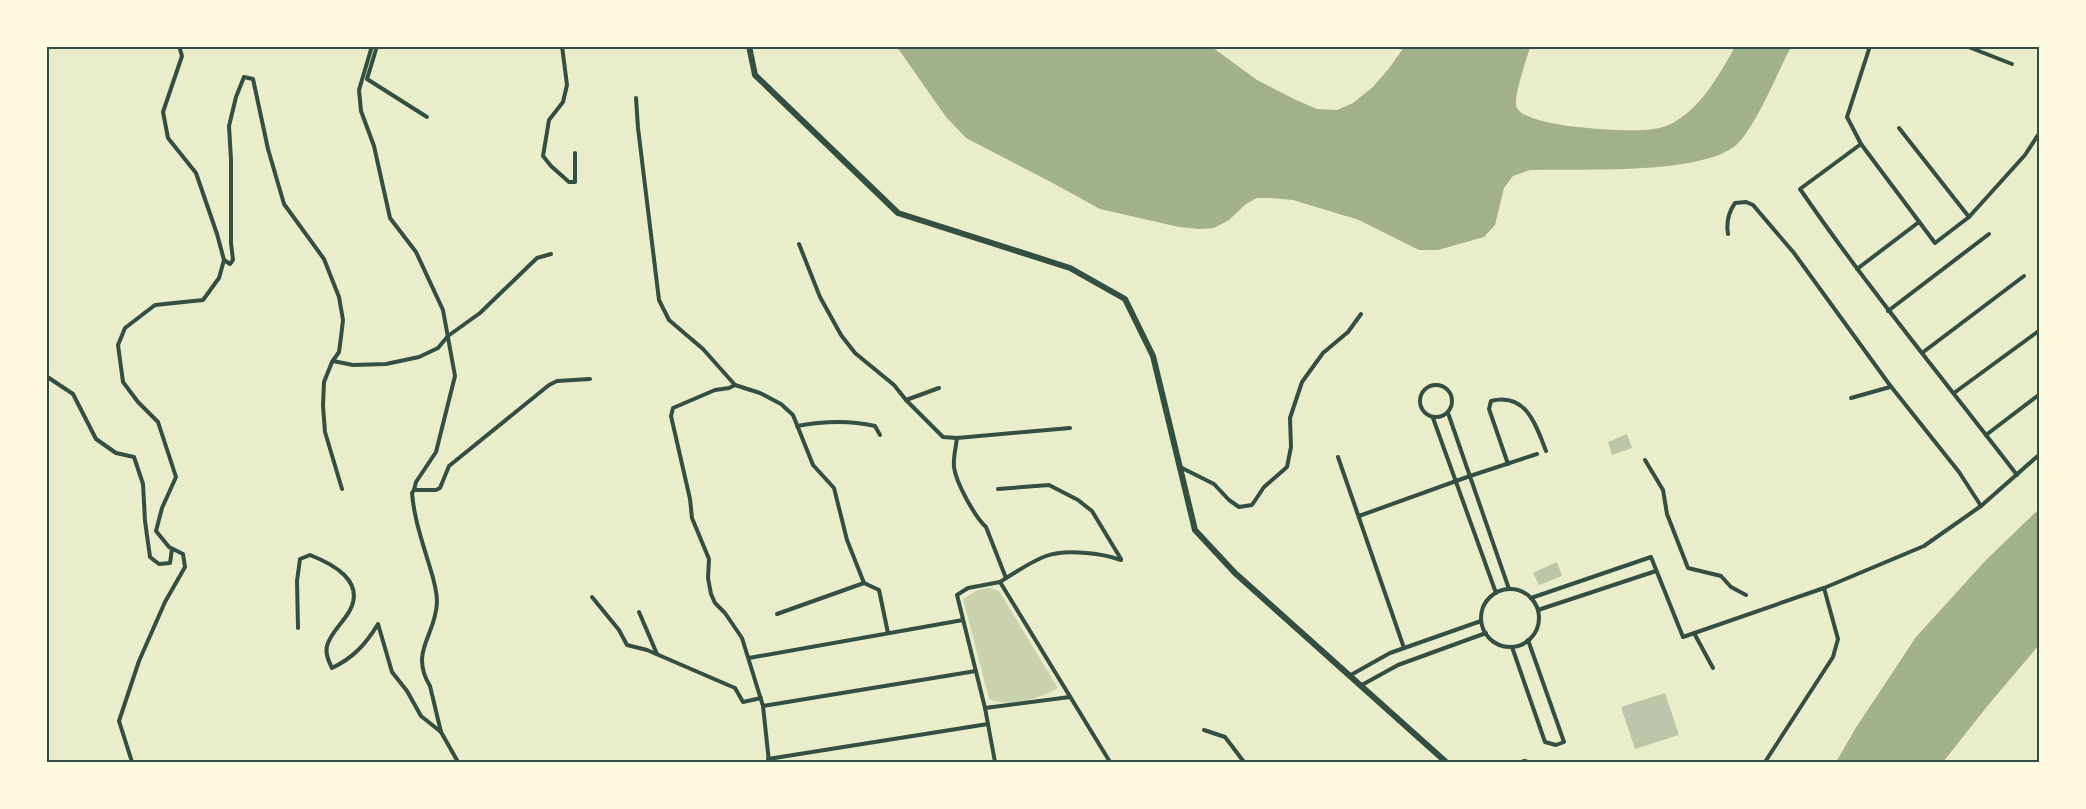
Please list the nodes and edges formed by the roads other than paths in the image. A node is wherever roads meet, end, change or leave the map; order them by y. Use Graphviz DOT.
graph roads {
  1 [pos="179,46"];
  2 [pos="375,46"];
  3 [pos="562,46"];
  4 [pos="749,46"];
  5 [pos="1870,46"];
  6 [pos="1966,46"];
  7 [pos="2012,64"];
  8 [pos="636,98"];
  9 [pos="427,117"];
  10 [pos="1899,128"];
  11 [pos="2040,132"];
  12 [pos="1861,144"];
  13 [pos="575,153"];
  14 [pos="1969,217"];
  15 [pos="1919,222"];
  16 [pos="1728,234"];
  17 [pos="1989,234"];
  18 [pos="798,244"];
  19 [pos="551,254"];
  20 [pos="224,260"];
  21 [pos="1857,269"];
  22 [pos="2024,276"];
  23 [pos="1888,311"];
  24 [pos="1361,314"];
  25 [pos="2040,330"];
  26 [pos="448,336"];
  27 [pos="1922,353"];
  28 [pos="333,361"];
  29 [pos="46,376"];
  30 [pos="590,379"];
  31 [pos="735,385"];
  32 [pos="1891,387"];
  33 [pos="939,388"];
  34 [pos="1954,393"];
  35 [pos="2040,394"];
  36 [pos="1851,398"];
  37 [pos="906,400"];
  38 [pos="1448,413"];
  39 [pos="1433,418"];
  40 [pos="797,426"];
  41 [pos="1070,428"];
  42 [pos="880,435"];
  43 [pos="1986,435"];
  44 [pos="957,438"];
  45 [pos="1546,452"];
  46 [pos="1537,454"];
  47 [pos="2040,454"];
  48 [pos="1338,457"];
  49 [pos="1645,460"];
  50 [pos="1508,464"];
  51 [pos="1180,467"];
  52 [pos="2017,475"];
  53 [pos="1470,476"];
  54 [pos="1456,482"];
  55 [pos="342,489"];
  56 [pos="998,489"];
  57 [pos="414,490"];
  58 [pos="1982,506"];
  59 [pos="1359,516"];
  60 [pos="172,549"];
  61 [pos="1656,571"];
  62 [pos="1006,578"];
  63 [pos="1000,582"];
  64 [pos="864,584"];
  65 [pos="1824,588"];
  66 [pos="1509,589"];
  67 [pos="1496,593"];
  68 [pos="1746,595"];
  69 [pos="592,597"];
  70 [pos="1531,598"];
  71 [pos="1538,610"];
  72 [pos="639,612"];
  73 [pos="777,614"];
  74 [pos="963,620"];
  75 [pos="1481,621"];
  76 [pos="298,628"];
  77 [pos="888,633"];
  78 [pos="1486,633"];
  79 [pos="1694,633"];
  80 [pos="1528,640"];
  81 [pos="1512,647"];
  82 [pos="1404,648"];
  83 [pos="657,655"];
  84 [pos="749,658"];
  85 [pos="1713,668"];
  86 [pos="976,671"];
  87 [pos="1348,677"];
  88 [pos="1359,686"];
  89 [pos="1070,697"];
  90 [pos="760,698"];
  91 [pos="763,706"];
  92 [pos="986,708"];
  93 [pos="988,724"];
  94 [pos="1204,730"];
  95 [pos="441,732"];
  96 [pos="769,761"];
  97 [pos="132,762"];
  98 [pos="458,762"];
  99 [pos="995,762"];
  100 [pos="1110,762"];
  101 [pos="1244,762"];
  102 [pos="1446,762"];
  103 [pos="1765,762"];
  1 -- 20 [label="street"];
  2 -- 9 [label="street"];
  2 -- 26 [label="street"];
  3 -- 13 [label="street"];
  4 -- 51 [label="highway"];
  5 -- 12 [label="street"];
  6 -- 7 [label="street"];
  8 -- 31 [label="street"];
  10 -- 14 [label="street"];
  11 -- 14 [label="street"];
  12 -- 15 [label="street"];
  12 -- 21 [label="street"];
  14 -- 15 [label="street"];
  15 -- 21 [label="street"];
  16 -- 32 [label="street"];
  17 -- 23 [label="street"];
  18 -- 37 [label="street"];
  19 -- 26 [label="street"];
  20 -- 28 [label="street"];
  20 -- 60 [label="street"];
  21 -- 23 [label="street"];
  22 -- 27 [label="street"];
  23 -- 27 [label="street"];
  24 -- 51 [label="street"];
  25 -- 34 [label="street"];
  26 -- 28 [label="street"];
  26 -- 57 [label="street"];
  27 -- 34 [label="street"];
  28 -- 55 [label="street"];
  29 -- 60 [label="street"];
  30 -- 57 [label="street"];
  31 -- 40 [label="street"];
  31 -- 84 [label="street"];
  32 -- 36 [label="street"];
  32 -- 58 [label="street"];
  33 -- 37 [label="street"];
  34 -- 43 [label="street"];
  35 -- 43 [label="street"];
  37 -- 44 [label="street"];
  38 -- 39 [label="street"];
  38 -- 39 [label="street"];
  38 -- 53 [label="street"];
  39 -- 54 [label="street"];
  40 -- 42 [label="street"];
  40 -- 64 [label="street"];
  41 -- 44 [label="street"];
  43 -- 52 [label="street"];
  44 -- 62 [label="street"];
  45 -- 50 [label="street"];
  46 -- 50 [label="street"];
  47 -- 52 [label="street"];
  48 -- 59 [label="street"];
  49 -- 68 [label="street"];
  50 -- 53 [label="street"];
  51 -- 87 [label="highway"];
  52 -- 58 [label="street"];
  53 -- 54 [label="street"];
  53 -- 66 [label="street"];
  54 -- 59 [label="street"];
  54 -- 67 [label="street"];
  56 -- 62 [label="street"];
  57 -- 95 [label="street"];
  58 -- 65 [label="street"];
  59 -- 82 [label="street"];
  60 -- 97 [label="street"];
  61 -- 70 [label="street"];
  61 -- 71 [label="street"];
  61 -- 79 [label="street"];
  62 -- 63 [label="street"];
  63 -- 74 [label="street"];
  63 -- 89 [label="street"];
  64 -- 73 [label="street"];
  64 -- 77 [label="street"];
  65 -- 79 [label="street"];
  65 -- 103 [label="street"];
  66 -- 67 [label="street"];
  66 -- 70 [label="street"];
  67 -- 75 [label="street"];
  69 -- 83 [label="street"];
  70 -- 71 [label="street"];
  71 -- 80 [label="street"];
  72 -- 83 [label="street"];
  74 -- 77 [label="street"];
  74 -- 86 [label="street"];
  75 -- 78 [label="street"];
  75 -- 82 [label="street"];
  76 -- 95 [label="street"];
  77 -- 84 [label="street"];
  78 -- 81 [label="street"];
  78 -- 88 [label="street"];
  79 -- 85 [label="street"];
  80 -- 81 [label="street"];
  80 -- 81 [label="street"];
  82 -- 87 [label="street"];
  83 -- 90 [label="street"];
  84 -- 90 [label="street"];
  86 -- 91 [label="street"];
  86 -- 92 [label="street"];
  87 -- 88 [label="highway"];
  88 -- 102 [label="highway"];
  89 -- 92 [label="street"];
  89 -- 100 [label="street"];
  90 -- 91 [label="street"];
  91 -- 96 [label="street"];
  92 -- 93 [label="street"];
  93 -- 96 [label="street"];
  93 -- 99 [label="street"];
  94 -- 101 [label="street"];
  95 -- 98 [label="street"];
}
